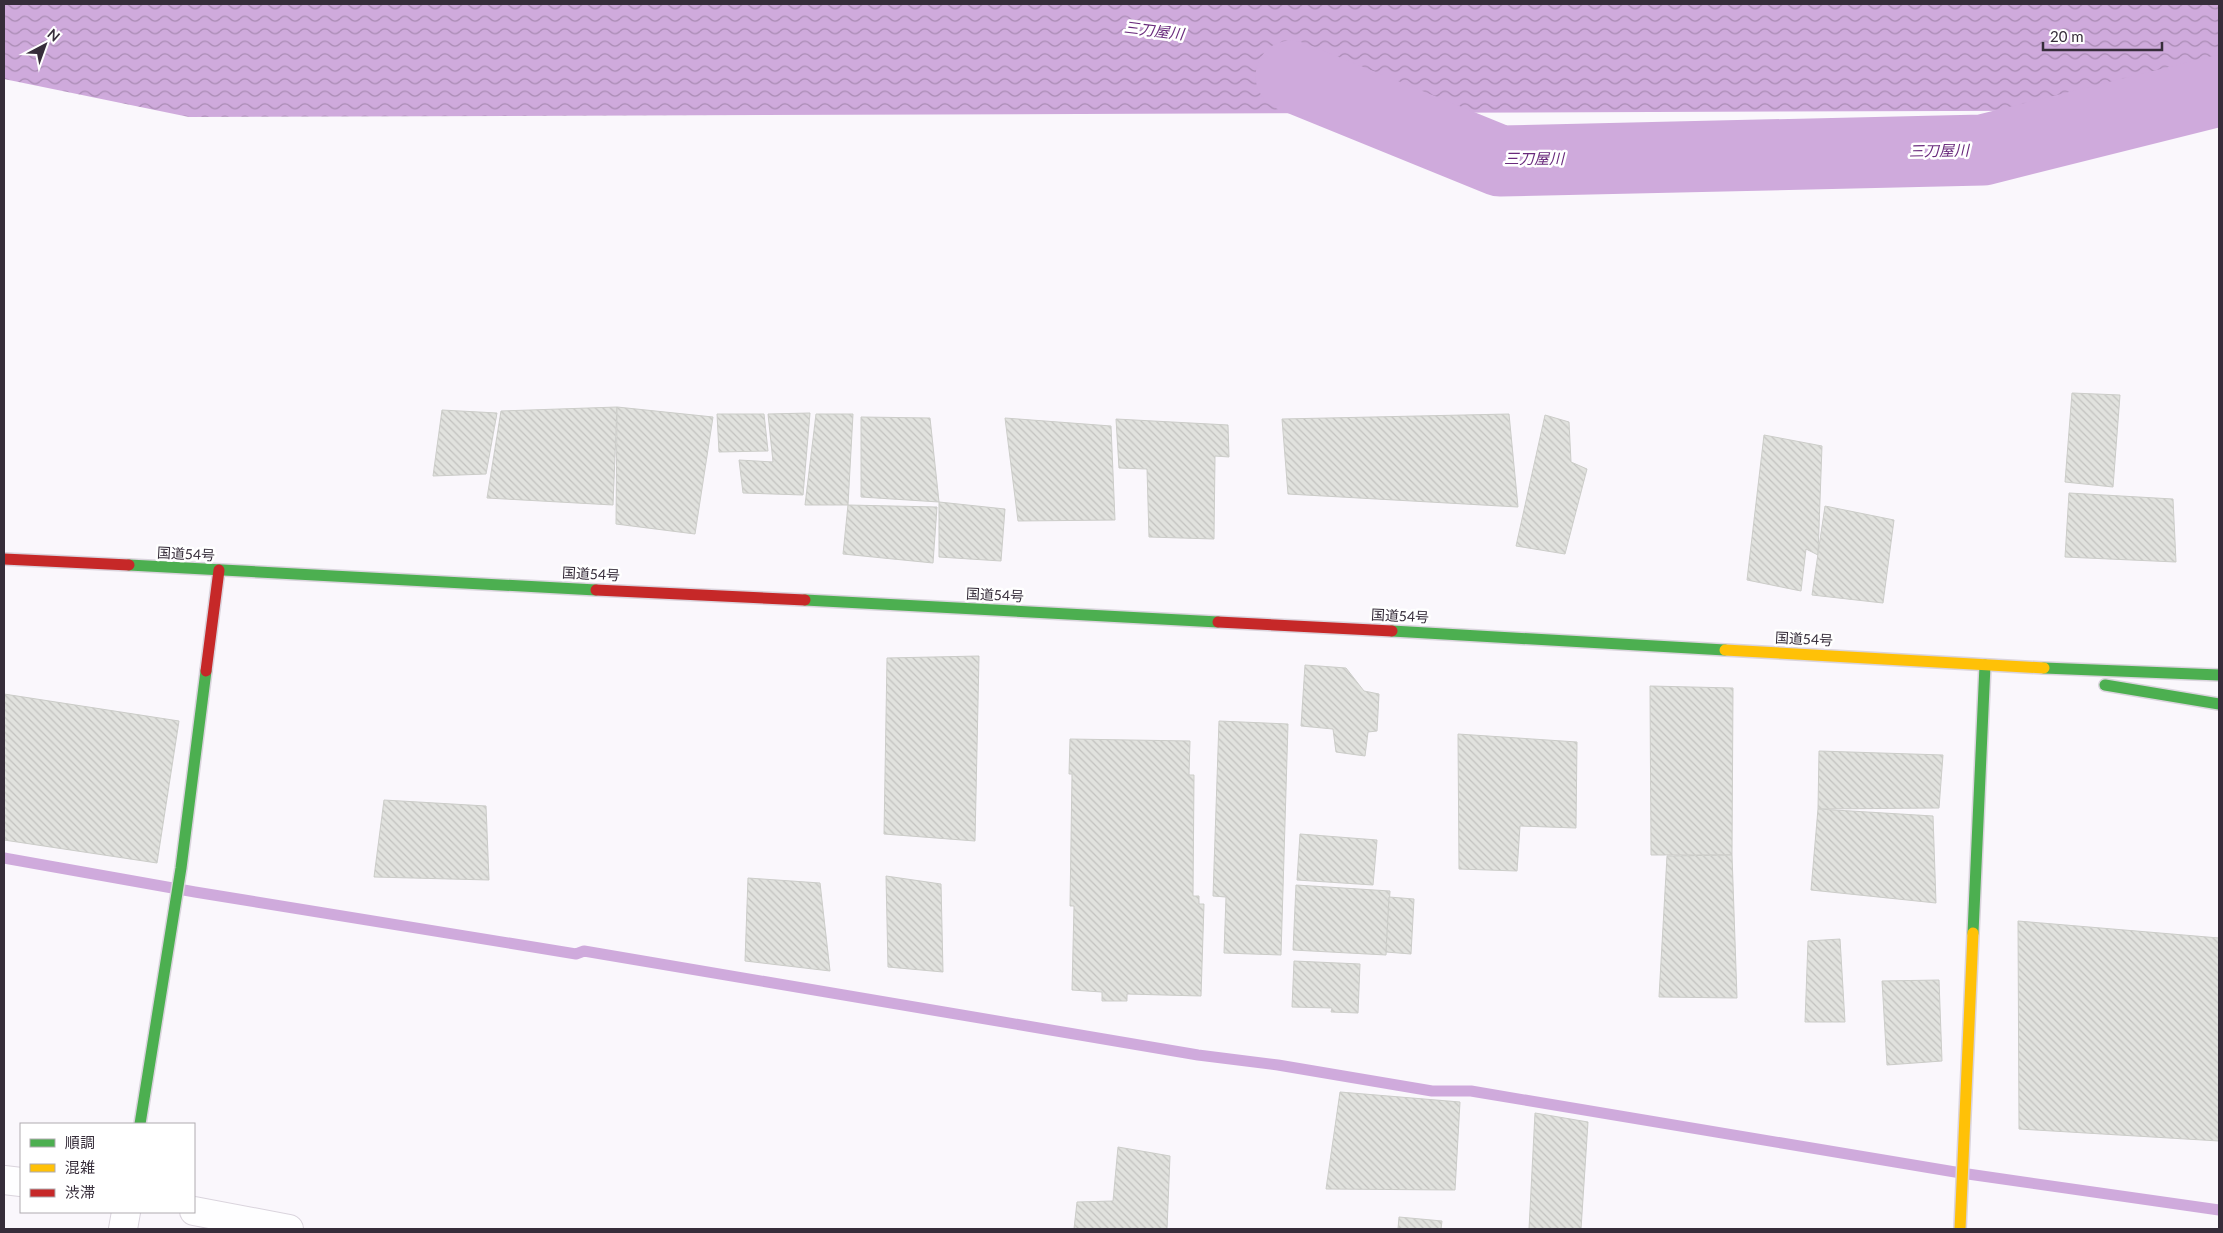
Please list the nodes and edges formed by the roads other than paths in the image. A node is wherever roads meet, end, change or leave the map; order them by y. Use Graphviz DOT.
graph roads {
  1 [pos="4,559"];
  2 [pos="219,570"];
  3 [pos="1985,665"];
  4 [pos="2219,675"];
  5 [pos="2219,704"];
  6 [pos="140,1123"];
  7 [pos="4,1180"];
  8 [pos="20,1182"];
  9 [pos="195,1210"];
  10 [pos="126,1213"];
  11 [pos="123,1229"];
  12 [pos="289,1229"];
  13 [pos="1960,1229"];
  1 -- 2 [label="main road, 国道54号"];
  2 -- 3 [label="main road, 国道54号"];
  2 -- 6 [label="main road"];
  3 -- 4 [label="main road, 国道54号"];
  3 -- 5 [label="main road, 国道54号"];
  3 -- 13 [label="main road"];
  7 -- 8 [label="street"];
  9 -- 12 [label="street"];
  10 -- 11 [label="street"];
}
